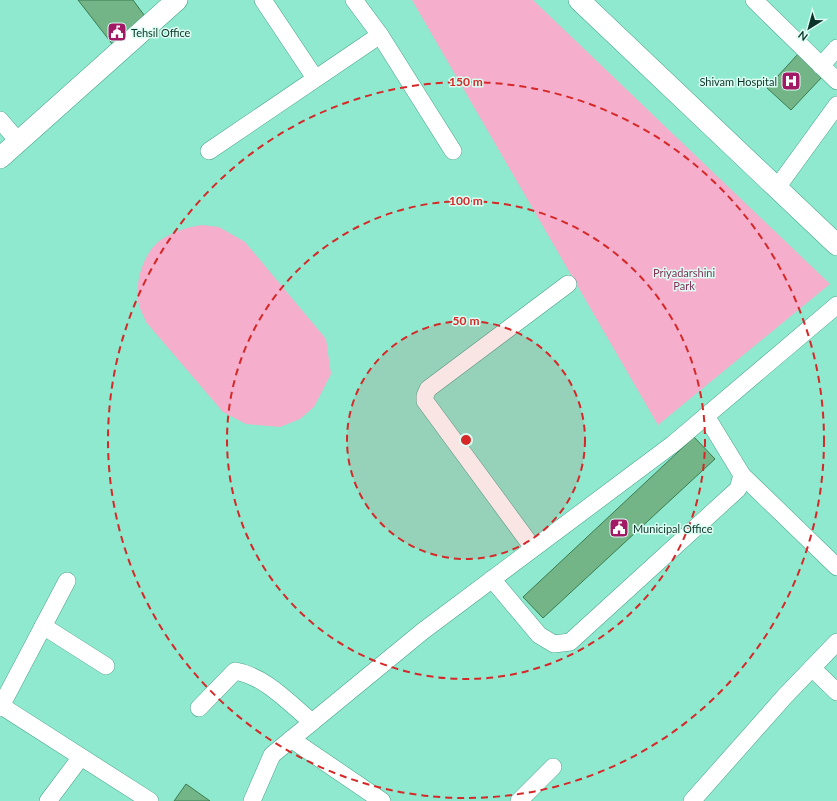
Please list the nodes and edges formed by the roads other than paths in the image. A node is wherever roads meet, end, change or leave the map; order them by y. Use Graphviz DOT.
graph roads {
  1 [pos="177,0"];
  2 [pos="263,0"];
  3 [pos="354,0"];
  4 [pos="580,0"];
  5 [pos="754,0"];
  6 [pos="380,35"];
  7 [pos="837,48"];
  8 [pos="820,66"];
  9 [pos="315,78"];
  10 [pos="837,81"];
  11 [pos="837,105"];
  12 [pos="0,120"];
  13 [pos="18,141"];
  14 [pos="209,151"];
  15 [pos="453,151"];
  16 [pos="0,158"];
  17 [pos="776,189"];
  18 [pos="837,245"];
  19 [pos="568,284"];
  20 [pos="837,305"];
  21 [pos="706,416"];
  22 [pos="742,475"];
  23 [pos="533,548"];
  24 [pos="837,567"];
  25 [pos="492,579"];
  26 [pos="67,581"];
  27 [pos="43,626"];
  28 [pos="837,642"];
  29 [pos="106,666"];
  30 [pos="812,668"];
  31 [pos="837,692"];
  32 [pos="0,706"];
  33 [pos="199,708"];
  34 [pos="312,722"];
  35 [pos="291,739"];
  36 [pos="81,757"];
  37 [pos="553,767"];
  38 [pos="48,801"];
  39 [pos="150,801"];
  40 [pos="252,801"];
  41 [pos="382,801"];
  42 [pos="519,801"];
  43 [pos="692,801"];
  1 -- 13 [label="main road"];
  2 -- 9 [label="street"];
  3 -- 6 [label="street"];
  4 -- 17 [label="main road"];
  5 -- 8 [label="street"];
  6 -- 9 [label="street"];
  6 -- 15 [label="street"];
  7 -- 8 [label="street"];
  8 -- 10 [label="street"];
  9 -- 14 [label="street"];
  11 -- 17 [label="street"];
  12 -- 13 [label="street"];
  13 -- 16 [label="main road"];
  17 -- 18 [label="main road"];
  19 -- 23 [label="street"];
  20 -- 21 [label="street"];
  21 -- 22 [label="street"];
  21 -- 23 [label="street"];
  22 -- 24 [label="street"];
  22 -- 25 [label="street"];
  23 -- 25 [label="street"];
  25 -- 34 [label="street"];
  26 -- 27 [label="street"];
  27 -- 29 [label="street"];
  27 -- 32 [label="street"];
  28 -- 30 [label="street"];
  30 -- 31 [label="street"];
  30 -- 43 [label="street"];
  32 -- 36 [label="street"];
  33 -- 34 [label="street"];
  34 -- 35 [label="street"];
  35 -- 40 [label="street"];
  35 -- 41 [label="street"];
  36 -- 38 [label="street"];
  36 -- 39 [label="street"];
  37 -- 42 [label="street"];
}
